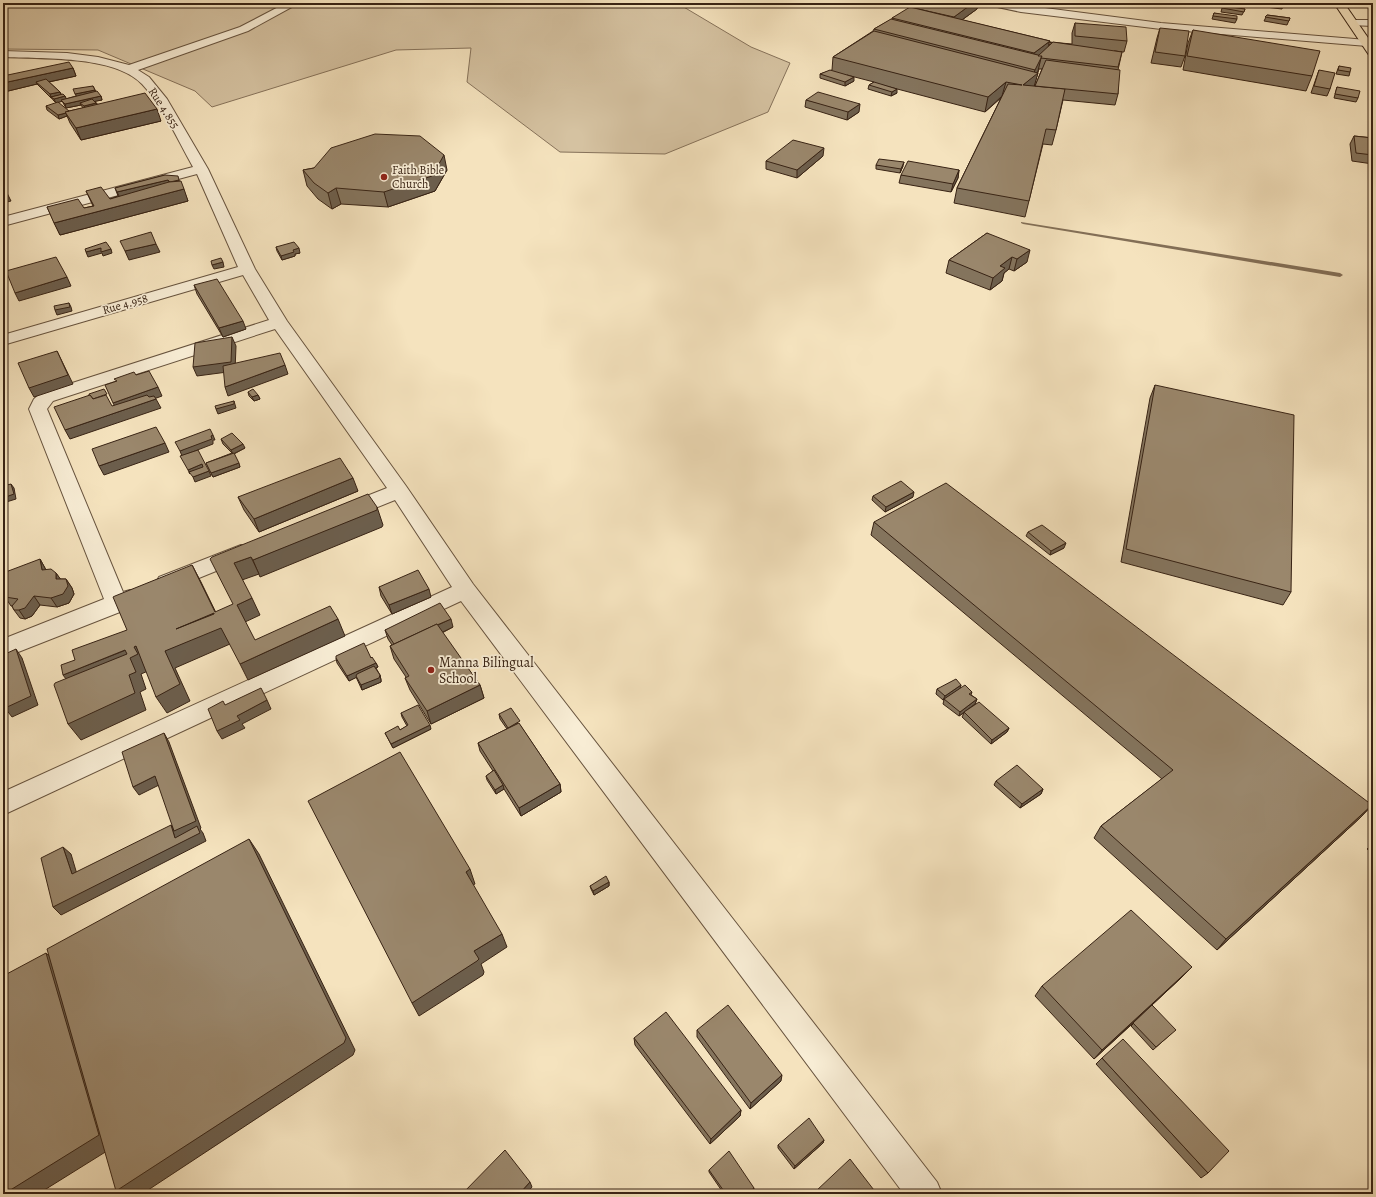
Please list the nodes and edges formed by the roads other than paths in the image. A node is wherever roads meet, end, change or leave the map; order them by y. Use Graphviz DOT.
graph roads {
  1 [pos="294,3"];
  2 [pos="992,3"];
  3 [pos="1338,3"];
  4 [pos="1354,23"];
  5 [pos="1373,24"];
  6 [pos="1367,43"];
  7 [pos="1373,53"];
  8 [pos="3,54"];
  9 [pos="129,69"];
  10 [pos="201,169"];
  11 [pos="3,222"];
  12 [pos="247,268"];
  13 [pos="279,322"];
  14 [pos="3,340"];
  15 [pos="399,491"];
  16 [pos="326,520"];
  17 [pos="260,546"];
  18 [pos="465,590"];
  19 [pos="116,604"];
  20 [pos="3,649"];
  21 [pos="3,804"];
  22 [pos="925,1194"];
  1 -- 9 [label="street"];
  2 -- 6 [label="street"];
  3 -- 4 [label="highway"];
  4 -- 5 [label="street"];
  4 -- 6 [label="highway"];
  6 -- 7 [label="highway"];
  8 -- 9 [label="street, Rue 4.855"];
  9 -- 10 [label="street, Rue 4.855"];
  10 -- 11 [label="street"];
  10 -- 12 [label="street, Rue 4.855"];
  12 -- 13 [label="street, Rue 4.855"];
  12 -- 14 [label="street, Rue 4.958"];
  13 -- 15 [label="street, Rue 4.855"];
  13 -- 19 [label="street"];
  15 -- 16 [label="street"];
  15 -- 18 [label="street, Rue 4.855"];
  17 -- 19 [label="street"];
  18 -- 21 [label="street"];
  18 -- 22 [label="street, Rue 4.855"];
  19 -- 20 [label="street"];
}
